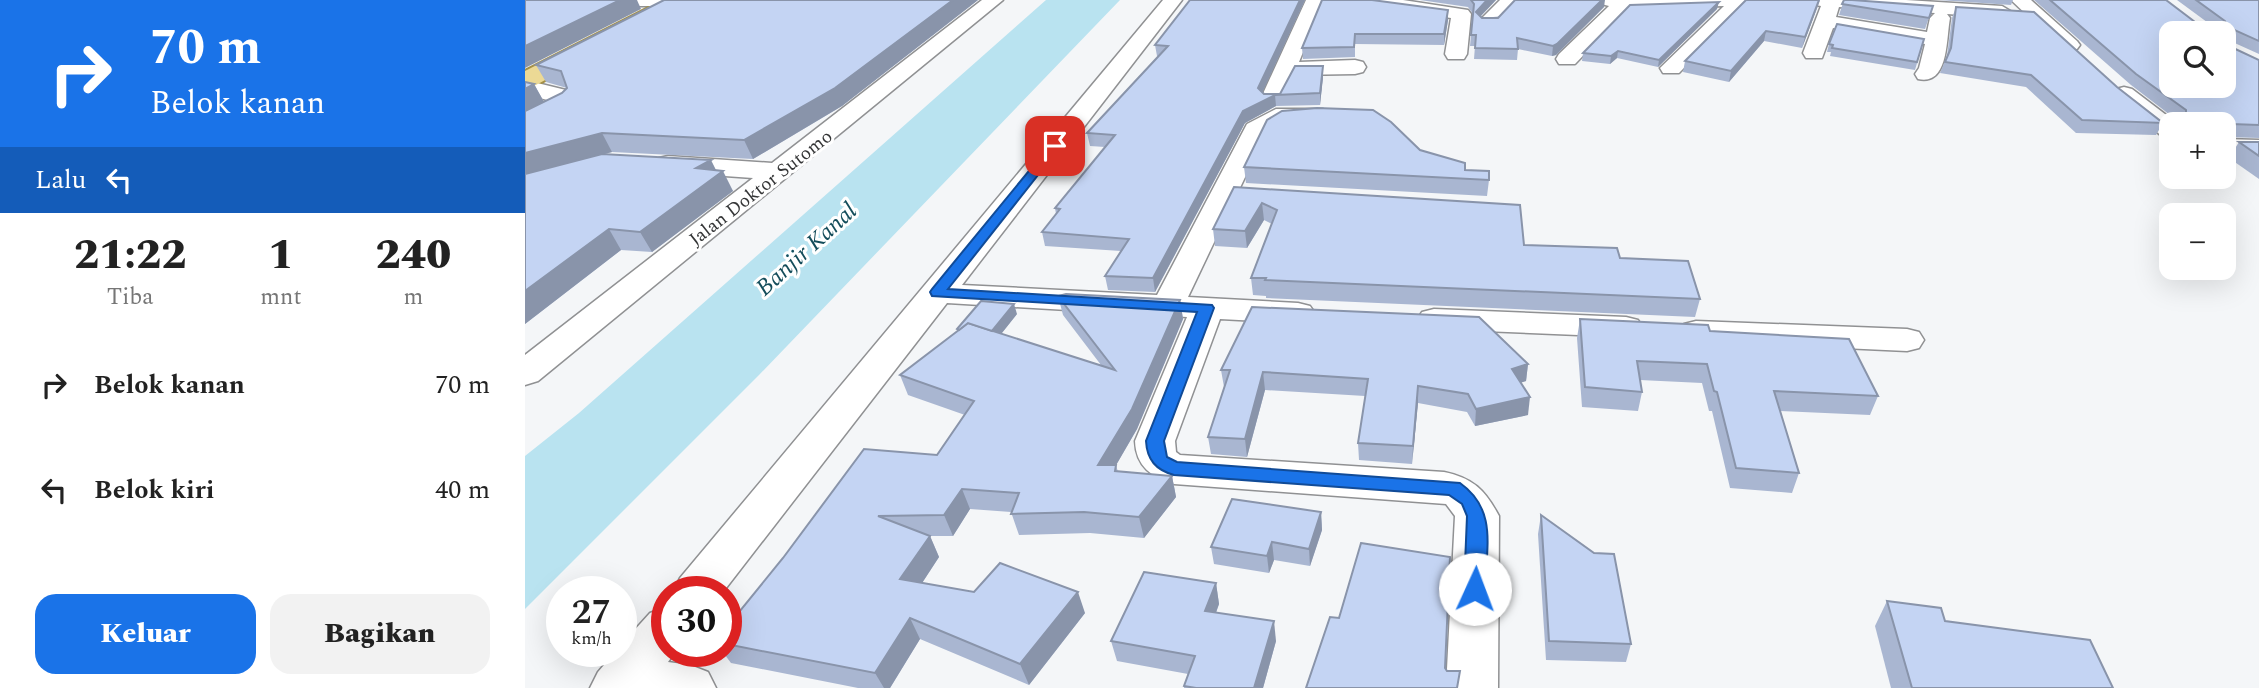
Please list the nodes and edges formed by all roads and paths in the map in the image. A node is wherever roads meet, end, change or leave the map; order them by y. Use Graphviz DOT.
graph roads {
  1 [pos="994,0"];
  2 [pos="1173,0"];
  3 [pos="1315,0"];
  4 [pos="1362,0"];
  5 [pos="1511,0"];
  6 [pos="1734,0"];
  7 [pos="1741,0"];
  8 [pos="1817,0"];
  9 [pos="2020,0"];
  10 [pos="525,1"];
  11 [pos="1615,1"];
  12 [pos="1832,1"];
  13 [pos="672,5"];
  14 [pos="1465,7"];
  15 [pos="1943,8"];
  16 [pos="2037,15"];
  17 [pos="1826,21"];
  18 [pos="1488,22"];
  19 [pos="1934,39"];
  20 [pos="1814,53"];
  21 [pos="1456,54"];
  22 [pos="2084,58"];
  23 [pos="1567,59"];
  24 [pos="525,67"];
  25 [pos="1355,67"];
  26 [pos="1671,68"];
  27 [pos="1286,69"];
  28 [pos="1926,74"];
  29 [pos="525,81"];
  30 [pos="2112,83"];
  31 [pos="525,87"];
  32 [pos="1272,98"];
  33 [pos="1332,114"];
  34 [pos="2159,121"];
  35 [pos="526,131"];
  36 [pos="2236,147"];
  37 [pos="2259,148"];
  38 [pos="640,163"];
  39 [pos="779,172"];
  40 [pos="938,292"];
  41 [pos="1187,307"];
  42 [pos="1329,314"];
  43 [pos="1397,317"];
  44 [pos="1907,340"];
  45 [pos="525,373"];
  46 [pos="709,576"];
  47 [pos="651,646"];
  48 [pos="621,683"];
  49 [pos="690,688"];
  50 [pos="1472,688"];
  1 -- 39 [label="street, Jalan Doktor Sutomo"];
  2 -- 40 [label="street"];
  3 -- 27 [label="street"];
  4 -- 14 [label="street"];
  5 -- 18 [label="street"];
  6 -- 11 [label="street"];
  7 -- 26 [label="street"];
  8 -- 12 [label="street"];
  9 -- 16 [label="street"];
  10 -- 13 [label="street"];
  11 -- 23 [label="street"];
  12 -- 15 [label="street"];
  12 -- 17 [label="street"];
  13 -- 24 [label="main road"];
  13 -- 29 [label="main road"];
  14 -- 21 [label="street"];
  15 -- 16 [label="street"];
  15 -- 19 [label="street"];
  16 -- 22 [label="street"];
  17 -- 19 [label="street"];
  17 -- 20 [label="street"];
  19 -- 28 [label="street"];
  25 -- 27 [label="street"];
  27 -- 32 [label="street"];
  30 -- 34 [label="street"];
  31 -- 35 [label="street"];
  33 -- 41 [label="street"];
  36 -- 37 [label="street"];
  38 -- 39 [label="street"];
  39 -- 45 [label="street, Jalan Doktor Sutomo"];
  40 -- 41 [label="street"];
  40 -- 46 [label="street"];
  41 -- 42 [label="street"];
  41 -- 50 [label="street"];
  43 -- 44 [label="street"];
  47 -- 48 [label="street"];
  48 -- 49 [label="street"];
}
